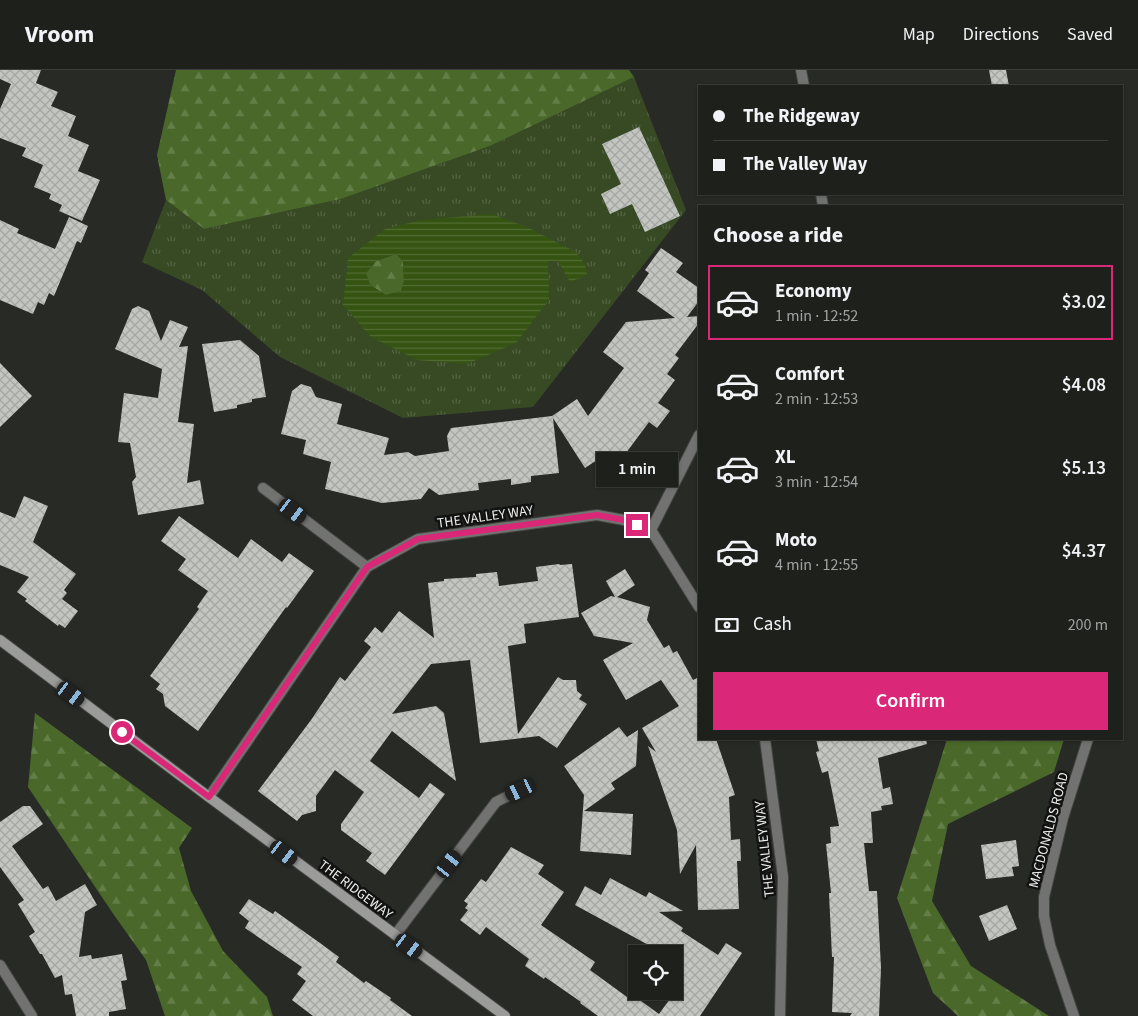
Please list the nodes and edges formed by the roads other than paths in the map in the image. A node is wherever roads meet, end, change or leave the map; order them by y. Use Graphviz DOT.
graph roads {
  1 [pos="801,70"];
  2 [pos="804,85"];
  3 [pos="698,437"];
  4 [pos="263,488"];
  5 [pos="651,530"];
  6 [pos="367,567"];
  7 [pos="698,605"];
  8 [pos="0,640"];
  9 [pos="765,740"];
  10 [pos="1088,740"];
  11 [pos="520,790"];
  12 [pos="209,797"];
  13 [pos="395,935"];
  14 [pos="0,964"];
  15 [pos="493,1013"];
  16 [pos="32,1016"];
  17 [pos="505,1016"];
  18 [pos="780,1016"];
  19 [pos="1074,1016"];
  1 -- 2 [label="street"];
  3 -- 5 [label="street"];
  4 -- 6 [label="street"];
  5 -- 6 [label="street, THE VALLEY WAY"];
  5 -- 7 [label="street"];
  6 -- 12 [label="street, THE VALLEY WAY"];
  8 -- 12 [label="street, THE RIDGEWAY"];
  9 -- 18 [label="street, THE VALLEY WAY"];
  10 -- 19 [label="street, MACDONALDS ROAD"];
  11 -- 13 [label="street"];
  12 -- 13 [label="street, THE RIDGEWAY"];
  13 -- 15 [label="street, THE RIDGEWAY"];
  14 -- 16 [label="street"];
  15 -- 17 [label="street, THE RIDGEWAY"];
}
